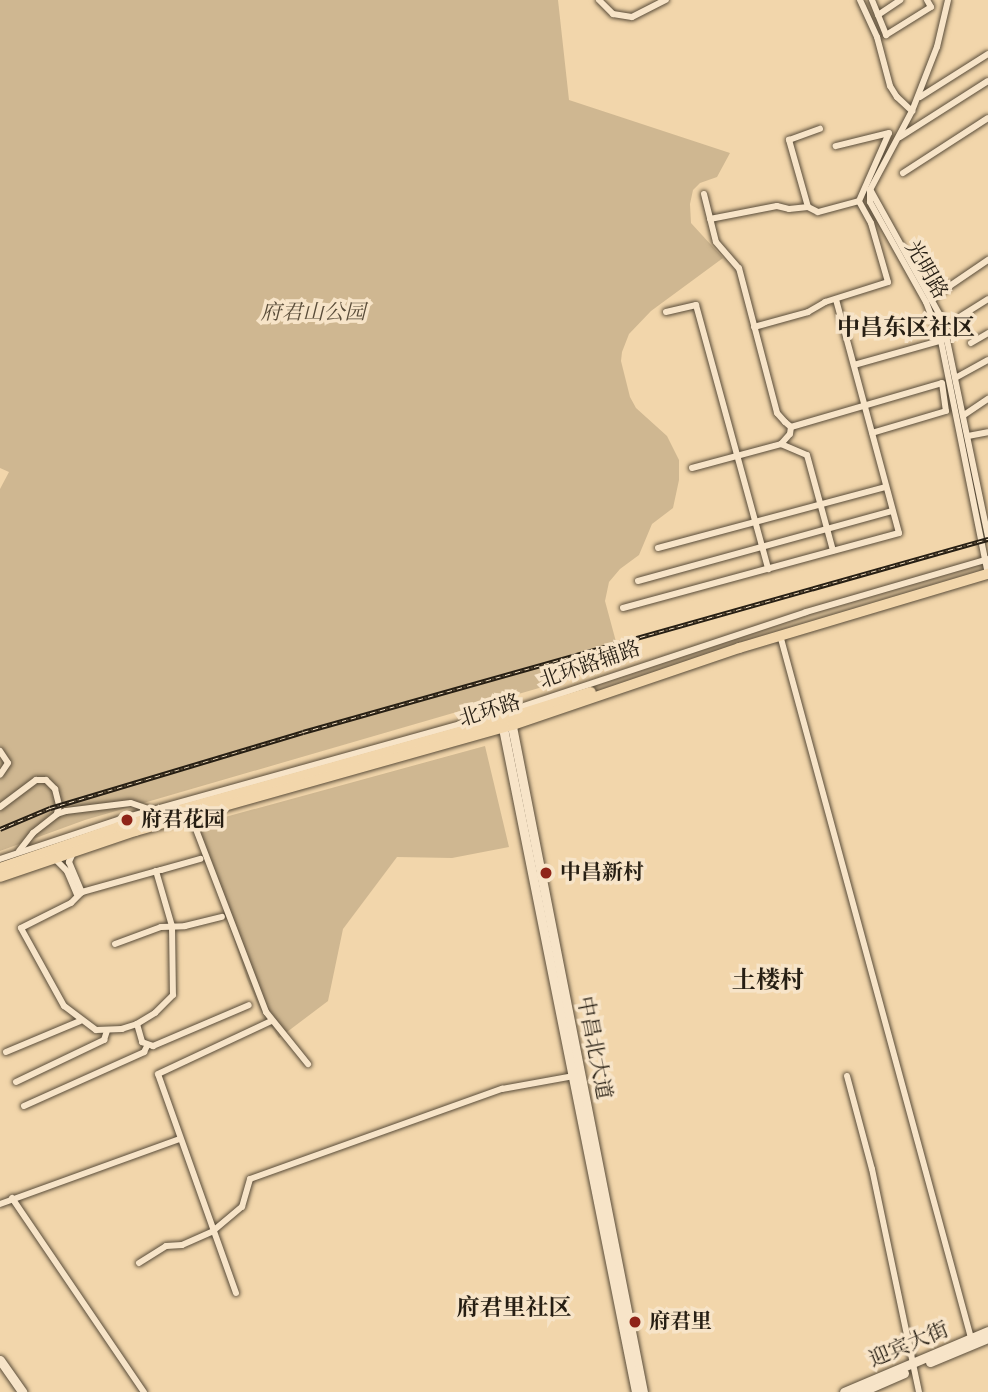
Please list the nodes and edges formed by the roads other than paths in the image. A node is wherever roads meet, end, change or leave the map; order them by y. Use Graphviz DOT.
graph roads {
  1 [pos="599,0"];
  2 [pos="666,0"];
  3 [pos="860,0"];
  4 [pos="872,0"];
  5 [pos="900,0"];
  6 [pos="927,0"];
  7 [pos="940,0"];
  8 [pos="948,0"];
  9 [pos="944,12"];
  10 [pos="878,15"];
  11 [pos="988,54"];
  12 [pos="988,81"];
  13 [pos="918,98"];
  14 [pos="912,111"];
  15 [pos="988,118"];
  16 [pos="821,129"];
  17 [pos="898,138"];
  18 [pos="836,146"];
  19 [pos="903,173"];
  20 [pos="870,190"];
  21 [pos="704,194"];
  22 [pos="859,201"];
  23 [pos="808,207"];
  24 [pos="710,219"];
  25 [pos="988,260"];
  26 [pos="932,298"];
  27 [pos="836,299"];
  28 [pos="988,299"];
  29 [pos="666,312"];
  30 [pos="961,316"];
  31 [pos="754,327"];
  32 [pos="988,333"];
  33 [pos="945,340"];
  34 [pos="971,343"];
  35 [pos="988,360"];
  36 [pos="854,365"];
  37 [pos="957,377"];
  38 [pos="988,399"];
  39 [pos="864,405"];
  40 [pos="964,415"];
  41 [pos="791,427"];
  42 [pos="988,432"];
  43 [pos="872,433"];
  44 [pos="968,436"];
  45 [pos="781,444"];
  46 [pos="737,456"];
  47 [pos="692,468"];
  48 [pos="886,487"];
  49 [pos="820,504"];
  50 [pos="893,511"];
  51 [pos="755,522"];
  52 [pos="827,529"];
  53 [pos="988,537"];
  54 [pos="762,547"];
  55 [pos="658,548"];
  56 [pos="833,551"];
  57 [pos="987,568"];
  58 [pos="768,569"];
  59 [pos="638,581"];
  60 [pos="623,608"];
  61 [pos="780,635"];
  62 [pos="507,719"];
  63 [pos="0,751"];
  64 [pos="0,775"];
  65 [pos="59,805"];
  66 [pos="0,807"];
  67 [pos="66,811"];
  68 [pos="154,813"];
  69 [pos="57,814"];
  70 [pos="192,819"];
  71 [pos="76,849"];
  72 [pos="17,857"];
  73 [pos="51,858"];
  74 [pos="0,859"];
  75 [pos="200,859"];
  76 [pos="0,868"];
  77 [pos="156,871"];
  78 [pos="0,877"];
  79 [pos="80,893"];
  80 [pos="222,917"];
  81 [pos="172,926"];
  82 [pos="115,944"];
  83 [pos="249,1005"];
  84 [pos="80,1021"];
  85 [pos="271,1021"];
  86 [pos="137,1024"];
  87 [pos="107,1031"];
  88 [pos="147,1046"];
  89 [pos="6,1052"];
  90 [pos="308,1064"];
  91 [pos="578,1075"];
  92 [pos="847,1076"];
  93 [pos="16,1082"];
  94 [pos="24,1106"];
  95 [pos="180,1139"];
  96 [pos="12,1198"];
  97 [pos="0,1204"];
  98 [pos="213,1231"];
  99 [pos="139,1263"];
  100 [pos="236,1293"];
  101 [pos="988,1331"];
  102 [pos="971,1338"];
  103 [pos="988,1338"];
  104 [pos="0,1360"];
  105 [pos="913,1366"];
  106 [pos="22,1392"];
  107 [pos="144,1392"];
  108 [pos="636,1392"];
  109 [pos="643,1392"];
  110 [pos="844,1392"];
  111 [pos="861,1392"];
  112 [pos="919,1392"];
  1 -- 2 [label="street"];
  3 -- 14 [label="street"];
  4 -- 10 [label="street"];
  5 -- 10 [label="street"];
  6 -- 10 [label="street"];
  7 -- 9 [label="street"];
  8 -- 9 [label="street"];
  9 -- 13 [label="street"];
  11 -- 13 [label="street"];
  12 -- 17 [label="street"];
  13 -- 14 [label="street"];
  14 -- 17 [label="street"];
  15 -- 19 [label="street"];
  16 -- 23 [label="street"];
  17 -- 20 [label="street"];
  18 -- 22 [label="street"];
  20 -- 26 [label="street, 光明路"];
  20 -- 33 [label="street, 光明路"];
  21 -- 24 [label="street"];
  22 -- 23 [label="street"];
  22 -- 27 [label="street"];
  23 -- 24 [label="street"];
  24 -- 31 [label="street"];
  25 -- 26 [label="street"];
  26 -- 33 [label="street, 光明路"];
  27 -- 31 [label="street"];
  27 -- 36 [label="street"];
  28 -- 30 [label="street"];
  29 -- 46 [label="street"];
  31 -- 41 [label="street"];
  32 -- 34 [label="street"];
  33 -- 36 [label="street"];
  33 -- 37 [label="street, 光明路"];
  33 -- 57 [label="street, 光明路"];
  35 -- 37 [label="street"];
  36 -- 39 [label="street"];
  37 -- 40 [label="street, 光明路"];
  38 -- 40 [label="street"];
  39 -- 41 [label="street"];
  39 -- 43 [label="street"];
  39 -- 43 [label="street"];
  40 -- 44 [label="street, 光明路"];
  41 -- 45 [label="street"];
  42 -- 44 [label="street"];
  43 -- 48 [label="street"];
  44 -- 53 [label="street, 光明路"];
  45 -- 46 [label="street"];
  45 -- 49 [label="street"];
  46 -- 47 [label="street"];
  46 -- 51 [label="street"];
  48 -- 49 [label="street"];
  48 -- 50 [label="street"];
  49 -- 51 [label="street"];
  49 -- 52 [label="street"];
  50 -- 52 [label="street"];
  50 -- 56 [label="street"];
  51 -- 54 [label="street"];
  51 -- 55 [label="street"];
  52 -- 54 [label="street"];
  52 -- 56 [label="street"];
  54 -- 58 [label="street"];
  54 -- 59 [label="street"];
  56 -- 58 [label="street"];
  57 -- 61 [label="highway, 北环路"];
  57 -- 62 [label="highway, 北环路"];
  58 -- 60 [label="street"];
  61 -- 62 [label="highway, 北环路"];
  61 -- 102 [label="street"];
  62 -- 68 [label="highway, 北环路"];
  62 -- 71 [label="highway, 北环路"];
  62 -- 91 [label="main road, 中昌北大道"];
  63 -- 64 [label="street"];
  65 -- 66 [label="street"];
  65 -- 67 [label="street"];
  65 -- 69 [label="street"];
  67 -- 68 [label="street"];
  67 -- 69 [label="street"];
  68 -- 72 [label="highway, 北环路"];
  69 -- 72 [label="street"];
  70 -- 85 [label="street"];
  71 -- 73 [label="highway, 北环路"];
  71 -- 79 [label="street"];
  72 -- 74 [label="street"];
  72 -- 76 [label="highway, 北环路"];
  73 -- 78 [label="highway, 北环路"];
  73 -- 79 [label="street"];
  75 -- 77 [label="street"];
  77 -- 79 [label="street"];
  77 -- 81 [label="street"];
  79 -- 84 [label="street"];
  80 -- 81 [label="street"];
  81 -- 82 [label="street"];
  81 -- 86 [label="street"];
  83 -- 88 [label="street"];
  84 -- 87 [label="street"];
  84 -- 89 [label="street"];
  85 -- 90 [label="street"];
  85 -- 95 [label="street"];
  86 -- 87 [label="street"];
  86 -- 88 [label="street"];
  87 -- 93 [label="street"];
  88 -- 94 [label="street"];
  91 -- 98 [label="street"];
  91 -- 108 [label="main road, 中昌北大道"];
  91 -- 109 [label="main road, 中昌北大道"];
  92 -- 105 [label="street"];
  95 -- 96 [label="street"];
  95 -- 98 [label="street"];
  96 -- 97 [label="street"];
  96 -- 107 [label="street"];
  98 -- 99 [label="street"];
  98 -- 100 [label="street"];
  101 -- 102 [label="main road, 迎宾大街"];
  102 -- 105 [label="main road, 迎宾大街"];
  103 -- 105 [label="main road, 迎宾大街"];
  104 -- 106 [label="main road"];
  105 -- 110 [label="main road, 迎宾大街"];
  105 -- 111 [label="main road, 迎宾大街"];
  105 -- 112 [label="street"];
}
